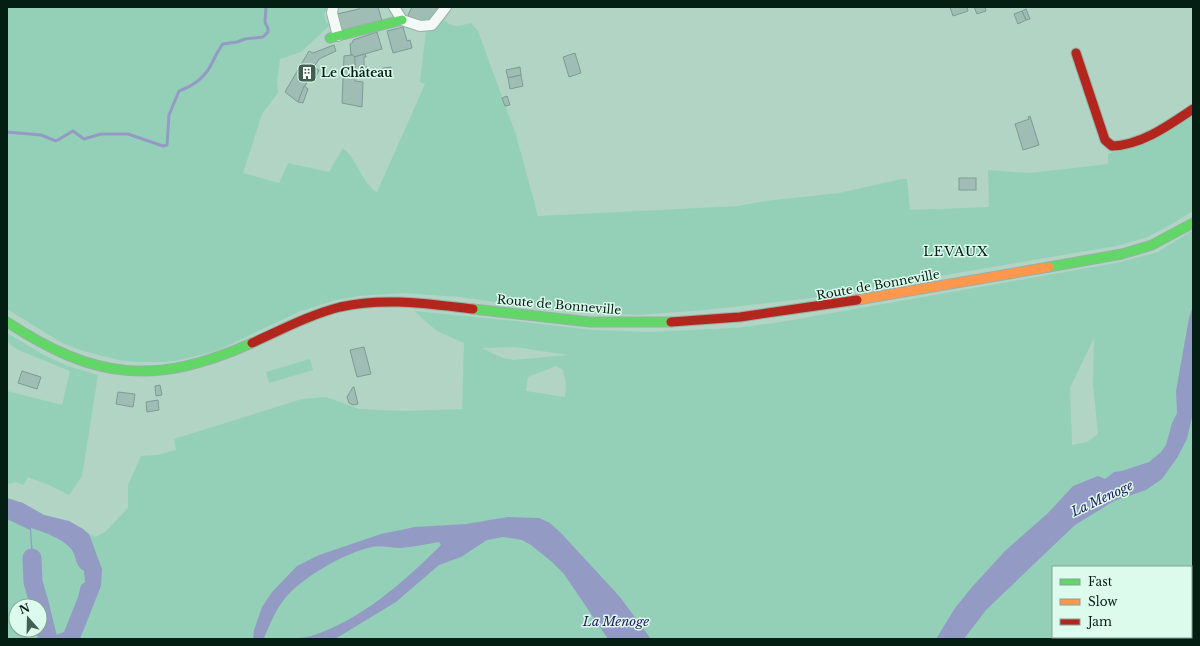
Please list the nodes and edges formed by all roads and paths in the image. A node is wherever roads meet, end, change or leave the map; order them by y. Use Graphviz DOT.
graph roads {
  1 [pos="333,7"];
  2 [pos="394,7"];
  3 [pos="446,7"];
  4 [pos="402,20"];
  5 [pos="334,37"];
  6 [pos="1076,53"];
  7 [pos="1193,109"];
  8 [pos="1193,223"];
  9 [pos="7,322"];
  1 -- 5 [label="street"];
  2 -- 4 [label="street"];
  3 -- 4 [label="street"];
  4 -- 5 [label="main road"];
  6 -- 7 [label="main road"];
  8 -- 9 [label="main road, Route de Bonneville"];
}
